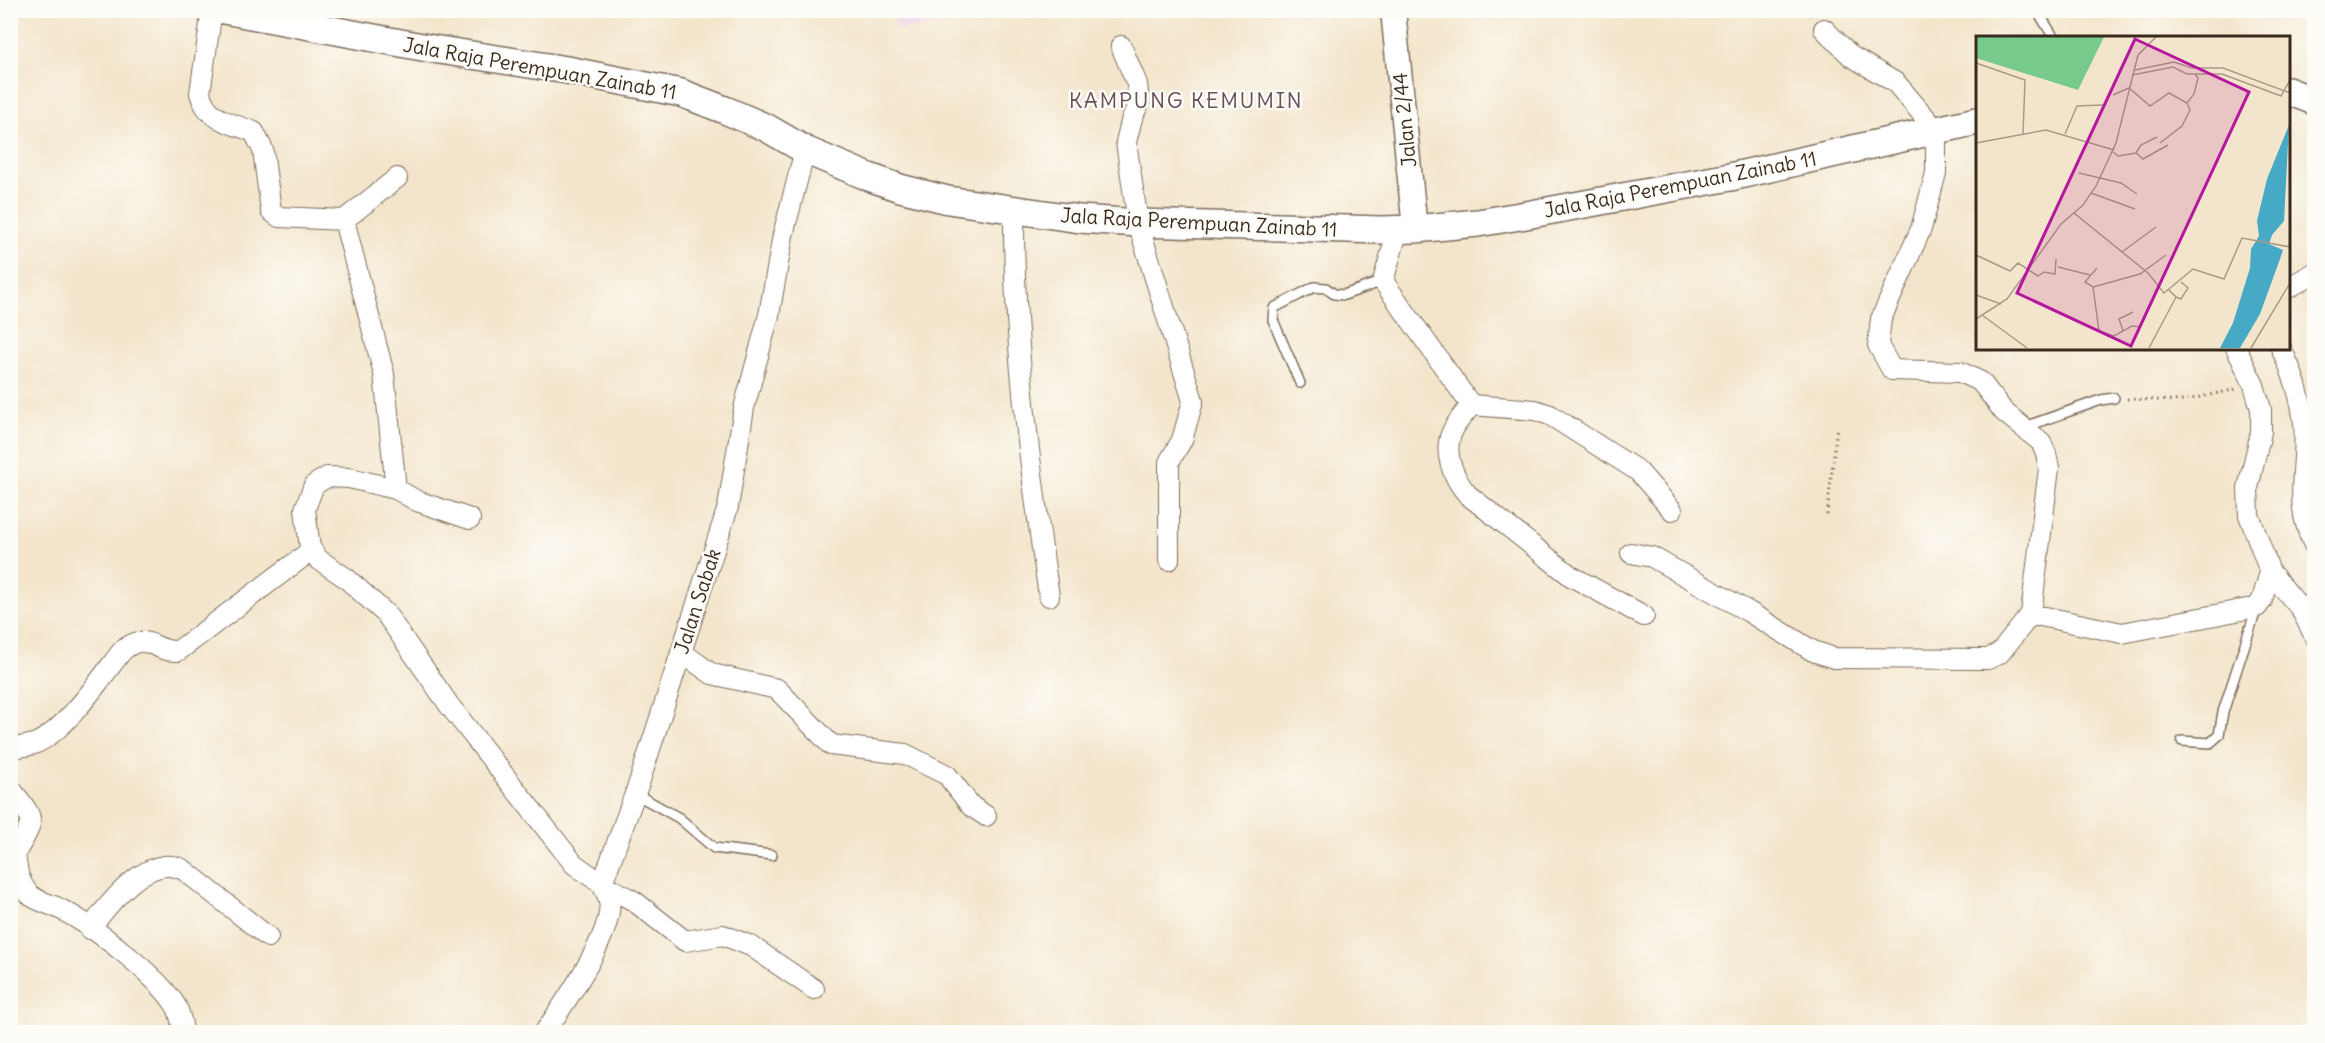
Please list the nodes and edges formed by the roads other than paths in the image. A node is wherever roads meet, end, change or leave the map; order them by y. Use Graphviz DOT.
graph roads {
  1 [pos="212,10"];
  2 [pos="224,10"];
  3 [pos="1393,10"];
  4 [pos="2037,10"];
  5 [pos="1824,29"];
  6 [pos="2053,36"];
  7 [pos="1121,46"];
  8 [pos="2289,91"];
  9 [pos="2314,101"];
  10 [pos="1976,121"];
  11 [pos="1936,130"];
  12 [pos="805,150"];
  13 [pos="397,178"];
  14 [pos="1014,210"];
  15 [pos="344,220"];
  16 [pos="1138,223"];
  17 [pos="1407,229"];
  18 [pos="2314,273"];
  19 [pos="1383,281"];
  20 [pos="2289,287"];
  21 [pos="2237,350"];
  22 [pos="2282,350"];
  23 [pos="1300,383"];
  24 [pos="2114,398"];
  25 [pos="1471,405"];
  26 [pos="2024,427"];
  27 [pos="396,489"];
  28 [pos="1672,510"];
  29 [pos="470,519"];
  30 [pos="2314,545"];
  31 [pos="312,550"];
  32 [pos="1631,553"];
  33 [pos="1169,560"];
  34 [pos="2271,572"];
  35 [pos="1049,596"];
  36 [pos="2257,607"];
  37 [pos="2031,614"];
  38 [pos="1644,616"];
  39 [pos="2314,635"];
  40 [pos="681,652"];
  41 [pos="2182,741"];
  42 [pos="10,749"];
  43 [pos="10,788"];
  44 [pos="634,793"];
  45 [pos="986,816"];
  46 [pos="772,855"];
  47 [pos="602,884"];
  48 [pos="90,929"];
  49 [pos="268,937"];
  50 [pos="814,989"];
  51 [pos="183,1032"];
  52 [pos="545,1032"];
  1 -- 15 [label="street"];
  2 -- 12 [label="main road, Jala Raja Perempuan Zainab 11"];
  3 -- 17 [label="street, Jalan 2/44"];
  4 -- 6 [label="lane"];
  5 -- 11 [label="street"];
  7 -- 16 [label="street"];
  8 -- 9 [label="main road"];
  10 -- 11 [label="main road, Jala Raja Perempuan Zainab 11"];
  11 -- 17 [label="main road, Jala Raja Perempuan Zainab 11"];
  11 -- 26 [label="street"];
  12 -- 14 [label="main road, Jala Raja Perempuan Zainab 11"];
  12 -- 40 [label="street, Jalan Sabak"];
  13 -- 15 [label="street"];
  14 -- 16 [label="main road, Jala Raja Perempuan Zainab 11"];
  14 -- 35 [label="street"];
  15 -- 27 [label="street"];
  16 -- 17 [label="main road, Jala Raja Perempuan Zainab 11"];
  16 -- 33 [label="street"];
  17 -- 19 [label="street"];
  18 -- 20 [label="street"];
  19 -- 23 [label="lane"];
  19 -- 25 [label="street"];
  21 -- 34 [label="street"];
  22 -- 30 [label="street"];
  24 -- 26 [label="lane"];
  25 -- 28 [label="street"];
  25 -- 38 [label="street"];
  26 -- 37 [label="street"];
  27 -- 29 [label="street"];
  27 -- 31 [label="street"];
  31 -- 42 [label="street"];
  31 -- 47 [label="street"];
  32 -- 37 [label="street"];
  34 -- 36 [label="street"];
  34 -- 39 [label="street"];
  36 -- 37 [label="street"];
  36 -- 41 [label="lane"];
  40 -- 44 [label="street, Jalan Sabak"];
  40 -- 45 [label="street"];
  43 -- 48 [label="street"];
  44 -- 46 [label="lane"];
  44 -- 47 [label="street, Jalan Sabak"];
  47 -- 50 [label="street"];
  47 -- 52 [label="street"];
  48 -- 49 [label="street"];
  48 -- 51 [label="street"];
}
